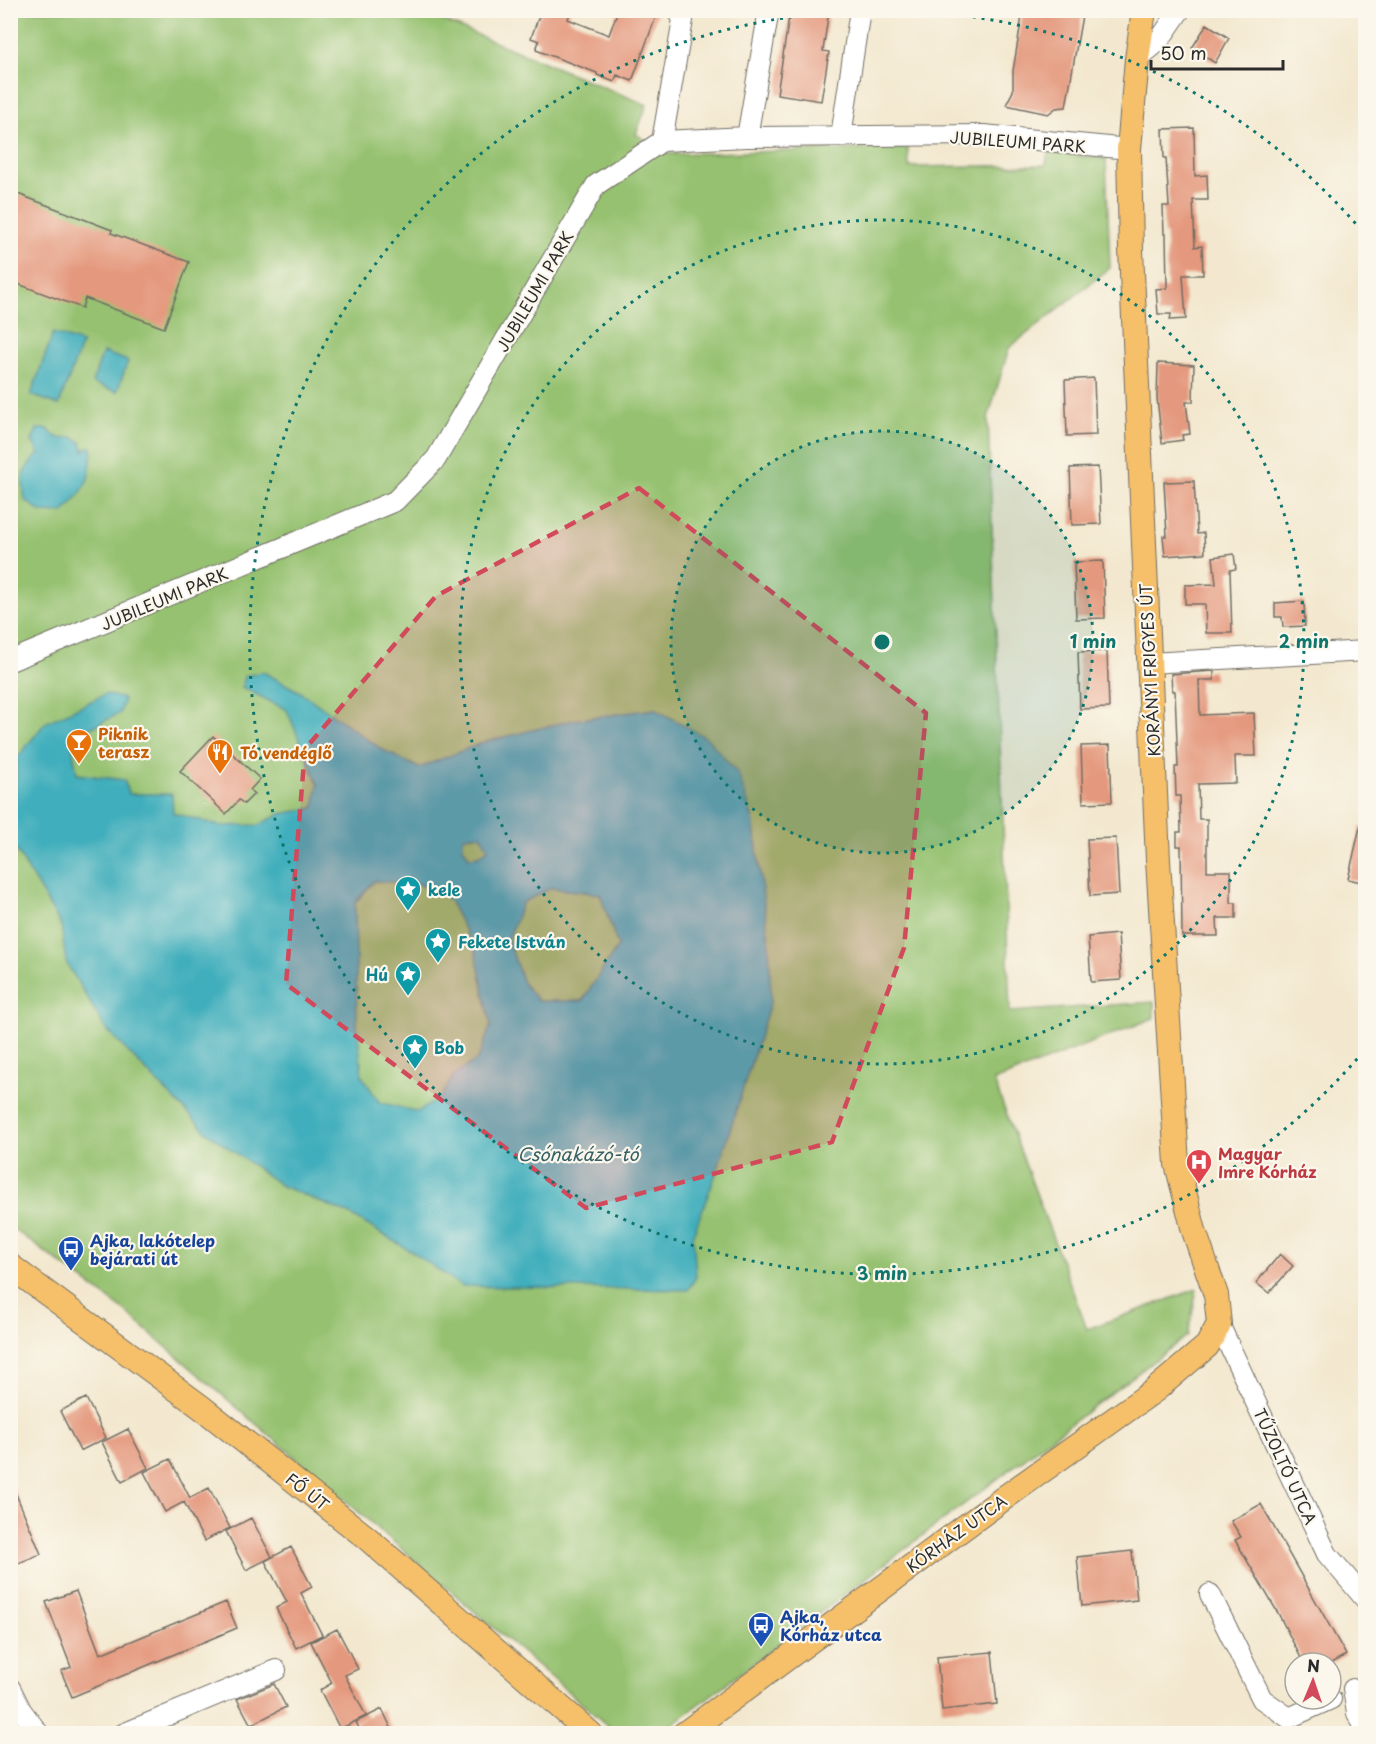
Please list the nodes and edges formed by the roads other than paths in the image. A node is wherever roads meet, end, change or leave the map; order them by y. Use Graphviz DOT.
graph roads {
  1 [pos="678,10"];
  2 [pos="769,10"];
  3 [pos="860,10"];
  4 [pos="1144,10"];
  5 [pos="1180,10"];
  6 [pos="1137,59"];
  7 [pos="747,136"];
  8 [pos="842,136"];
  9 [pos="662,141"];
  10 [pos="1129,149"];
  11 [pos="1365,651"];
  12 [pos="10,661"];
  13 [pos="1149,663"];
  14 [pos="10,1266"];
  15 [pos="1219,1324"];
  16 [pos="1210,1594"];
  17 [pos="1365,1600"];
  18 [pos="276,1670"];
  19 [pos="1359,1684"];
  20 [pos="10,1688"];
  21 [pos="1343,1693"];
  22 [pos="1304,1711"];
  23 [pos="1365,1729"];
  24 [pos="39,1734"];
  25 [pos="123,1734"];
  26 [pos="591,1734"];
  27 [pos="684,1734"];
  1 -- 9 [label="street"];
  2 -- 7 [label="street"];
  3 -- 8 [label="street"];
  4 -- 6 [label="main road, KORÁNYI FRIGYES ÚT"];
  5 -- 6 [label="street"];
  6 -- 10 [label="main road, KORÁNYI FRIGYES ÚT"];
  7 -- 8 [label="street, JUBILEUMI PARK"];
  7 -- 9 [label="street, JUBILEUMI PARK"];
  8 -- 10 [label="street, JUBILEUMI PARK"];
  9 -- 12 [label="street, JUBILEUMI PARK"];
  10 -- 13 [label="main road, KORÁNYI FRIGYES ÚT"];
  11 -- 13 [label="street"];
  13 -- 15 [label="main road, KORÁNYI FRIGYES ÚT"];
  14 -- 26 [label="main road, FŐ ÚT"];
  15 -- 17 [label="street, TŰZOLTÓ UTCA"];
  15 -- 27 [label="main road, KÓRHÁZ UTCA"];
  16 -- 22 [label="street"];
  18 -- 25 [label="street"];
  19 -- 21 [label="street"];
  19 -- 23 [label="street"];
  20 -- 24 [label="street"];
}
